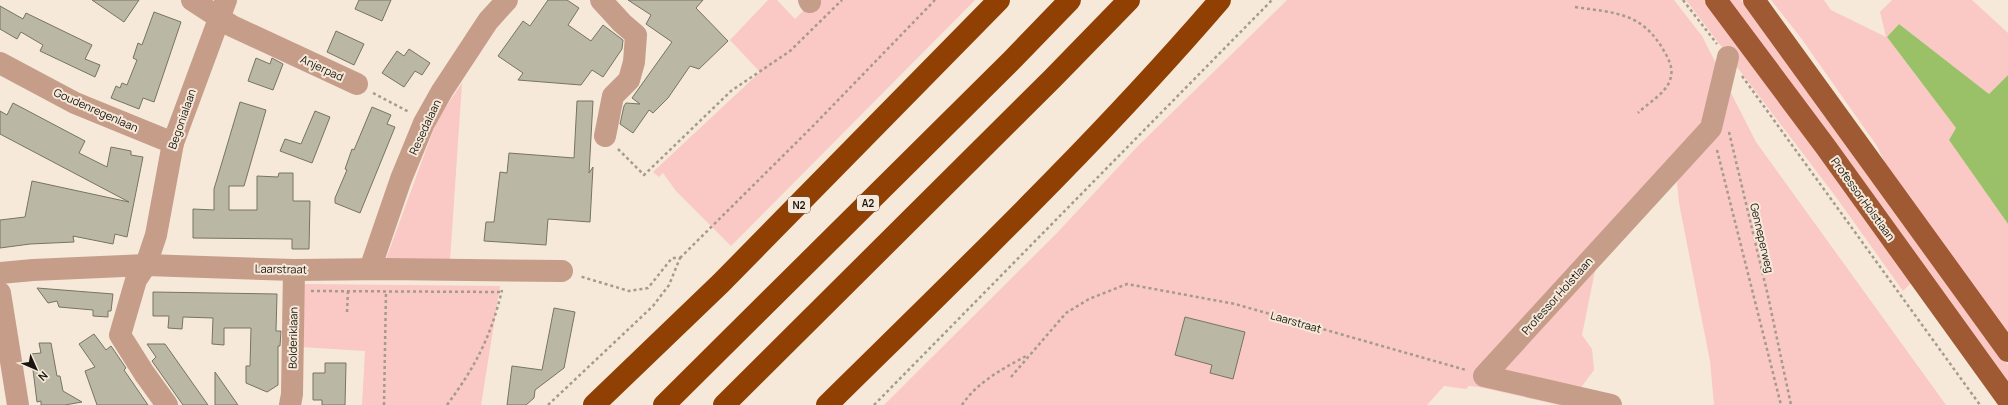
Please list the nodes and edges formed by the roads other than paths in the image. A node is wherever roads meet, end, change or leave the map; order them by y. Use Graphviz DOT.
graph roads {
  1 [pos="192,0"];
  2 [pos="506,0"];
  3 [pos="601,0"];
  4 [pos="999,0"];
  5 [pos="1070,0"];
  6 [pos="1128,0"];
  7 [pos="1220,0"];
  8 [pos="1716,0"];
  9 [pos="1754,0"];
  10 [pos="223,9"];
  11 [pos="1728,57"];
  12 [pos="0,63"];
  13 [pos="357,84"];
  14 [pos="605,136"];
  15 [pos="173,143"];
  16 [pos="146,265"];
  17 [pos="378,269"];
  18 [pos="562,271"];
  19 [pos="0,273"];
  20 [pos="294,276"];
  21 [pos="0,293"];
  22 [pos="2008,351"];
  23 [pos="2008,400"];
  24 [pos="18,405"];
  25 [pos="167,405"];
  26 [pos="290,405"];
  27 [pos="594,405"];
  28 [pos="664,405"];
  29 [pos="724,405"];
  30 [pos="827,405"];
  31 [pos="1611,405"];
  1 -- 10 [label="street, Anjerpad"];
  2 -- 17 [label="street, Resedalaan"];
  3 -- 14 [label="street"];
  4 -- 27 [label="highway, N2"];
  5 -- 28 [label="highway, A2"];
  6 -- 29 [label="highway"];
  7 -- 30 [label="highway"];
  8 -- 23 [label="main road, Professor Holstlaan"];
  9 -- 22 [label="main road"];
  10 -- 13 [label="street, Anjerpad"];
  10 -- 15 [label="street, Begonialaan"];
  11 -- 31 [label="street, Professor Holstlaan"];
  12 -- 15 [label="street, Goudenregenlaan"];
  15 -- 16 [label="street, Begonialaan"];
  16 -- 19 [label="street, Laarstraat"];
  16 -- 20 [label="street, Laarstraat"];
  16 -- 25 [label="street, Begonialaan"];
  17 -- 18 [label="street, Laarstraat"];
  17 -- 20 [label="street, Laarstraat"];
  20 -- 26 [label="street, Bolderiklaan"];
  21 -- 24 [label="street"];
}
